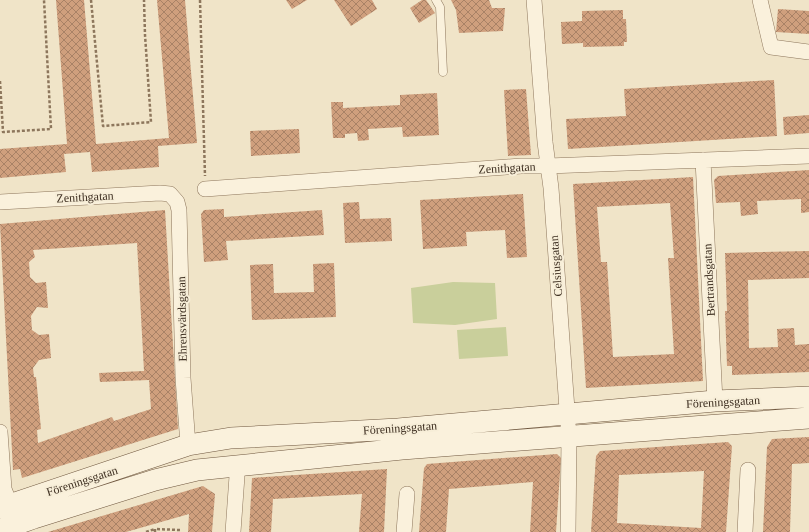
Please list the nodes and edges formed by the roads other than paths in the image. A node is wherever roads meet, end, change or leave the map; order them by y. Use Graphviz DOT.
graph roads {
  1 [pos="436,0"];
  2 [pos="534,0"];
  3 [pos="760,0"];
  4 [pos="809,52"];
  5 [pos="443,72"];
  6 [pos="809,156"];
  7 [pos="703,160"];
  8 [pos="548,166"];
  9 [pos="205,189"];
  10 [pos="170,194"];
  11 [pos="0,202"];
  12 [pos="809,397"];
  13 [pos="715,401"];
  14 [pos="567,414"];
  15 [pos="809,418"];
  16 [pos="0,432"];
  17 [pos="569,437"];
  18 [pos="188,446"];
  19 [pos="236,467"];
  20 [pos="748,470"];
  21 [pos="407,494"];
  22 [pos="5,506"];
  23 [pos="35,525"];
  24 [pos="0,530"];
  25 [pos="233,532"];
  26 [pos="404,532"];
  27 [pos="568,532"];
  28 [pos="745,532"];
  1 -- 5 [label="lane"];
  2 -- 8 [label="street, Celsiusgatan"];
  3 -- 4 [label="street"];
  6 -- 7 [label="street, Zenithgatan"];
  7 -- 8 [label="street, Zenithgatan"];
  7 -- 13 [label="street, Bertrandsgatan"];
  8 -- 9 [label="street, Zenithgatan"];
  8 -- 14 [label="street, Celsiusgatan"];
  10 -- 11 [label="street, Zenithgatan"];
  10 -- 18 [label="street, Ehrensvärdsgatan"];
  12 -- 13 [label="street, Föreningsgatan"];
  13 -- 14 [label="street, Föreningsgatan"];
  14 -- 17 [label="street, Celsiusgatan"];
  14 -- 18 [label="street, Föreningsgatan"];
  15 -- 17 [label="street, Föreningsgatan"];
  16 -- 22 [label="street"];
  17 -- 19 [label="street, Föreningsgatan"];
  17 -- 27 [label="street, Celsiusgatan"];
  18 -- 22 [label="street, Föreningsgatan"];
  19 -- 23 [label="street, Föreningsgatan"];
  19 -- 25 [label="street"];
  20 -- 28 [label="street"];
  21 -- 26 [label="street"];
  23 -- 24 [label="street, Föreningsgatan"];
}
